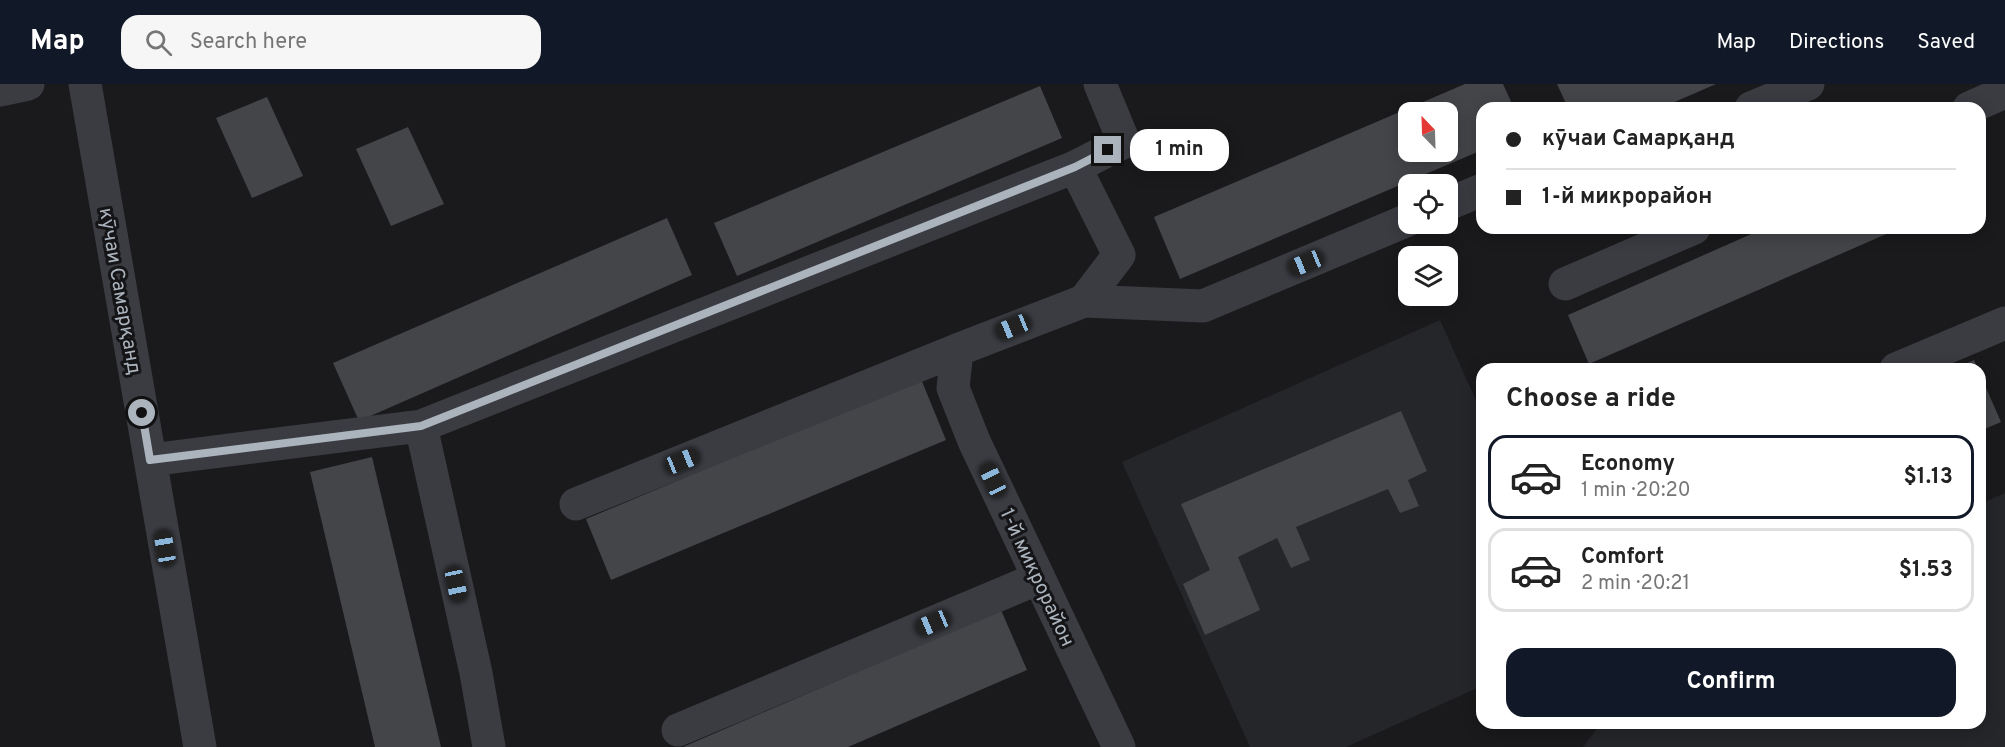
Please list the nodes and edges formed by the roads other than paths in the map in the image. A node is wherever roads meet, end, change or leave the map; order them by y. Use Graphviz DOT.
graph roads {
  1 [pos="28,84"];
  2 [pos="85,84"];
  3 [pos="1100,84"];
  4 [pos="1808,84"];
  5 [pos="0,90"];
  6 [pos="2002,93"];
  7 [pos="1765,102"];
  8 [pos="1982,102"];
  9 [pos="1075,167"];
  10 [pos="1476,192"];
  11 [pos="1458,200"];
  12 [pos="1398,224"];
  13 [pos="1680,234"];
  14 [pos="1565,284"];
  15 [pos="1084,301"];
  16 [pos="2005,323"];
  17 [pos="957,350"];
  18 [pos="1910,363"];
  19 [pos="421,426"];
  20 [pos="150,460"];
  21 [pos="576,504"];
  22 [pos="1039,578"];
  23 [pos="678,730"];
  24 [pos="200,747"];
  25 [pos="489,747"];
  26 [pos="1119,747"];
  1 -- 5 [label="street"];
  2 -- 20 [label="street, кӯчаи Самарқанд"];
  3 -- 9 [label="street"];
  4 -- 7 [label="street"];
  6 -- 8 [label="street"];
  9 -- 15 [label="street"];
  9 -- 19 [label="street"];
  10 -- 11 [label="street"];
  12 -- 15 [label="street"];
  13 -- 14 [label="street"];
  15 -- 17 [label="street"];
  16 -- 18 [label="street"];
  17 -- 21 [label="street"];
  17 -- 22 [label="street, 1-й микрорайон"];
  19 -- 20 [label="street"];
  19 -- 25 [label="street"];
  20 -- 24 [label="street, кӯчаи Самарқанд"];
  22 -- 23 [label="street"];
  22 -- 26 [label="street, 1-й микрорайон"];
}
